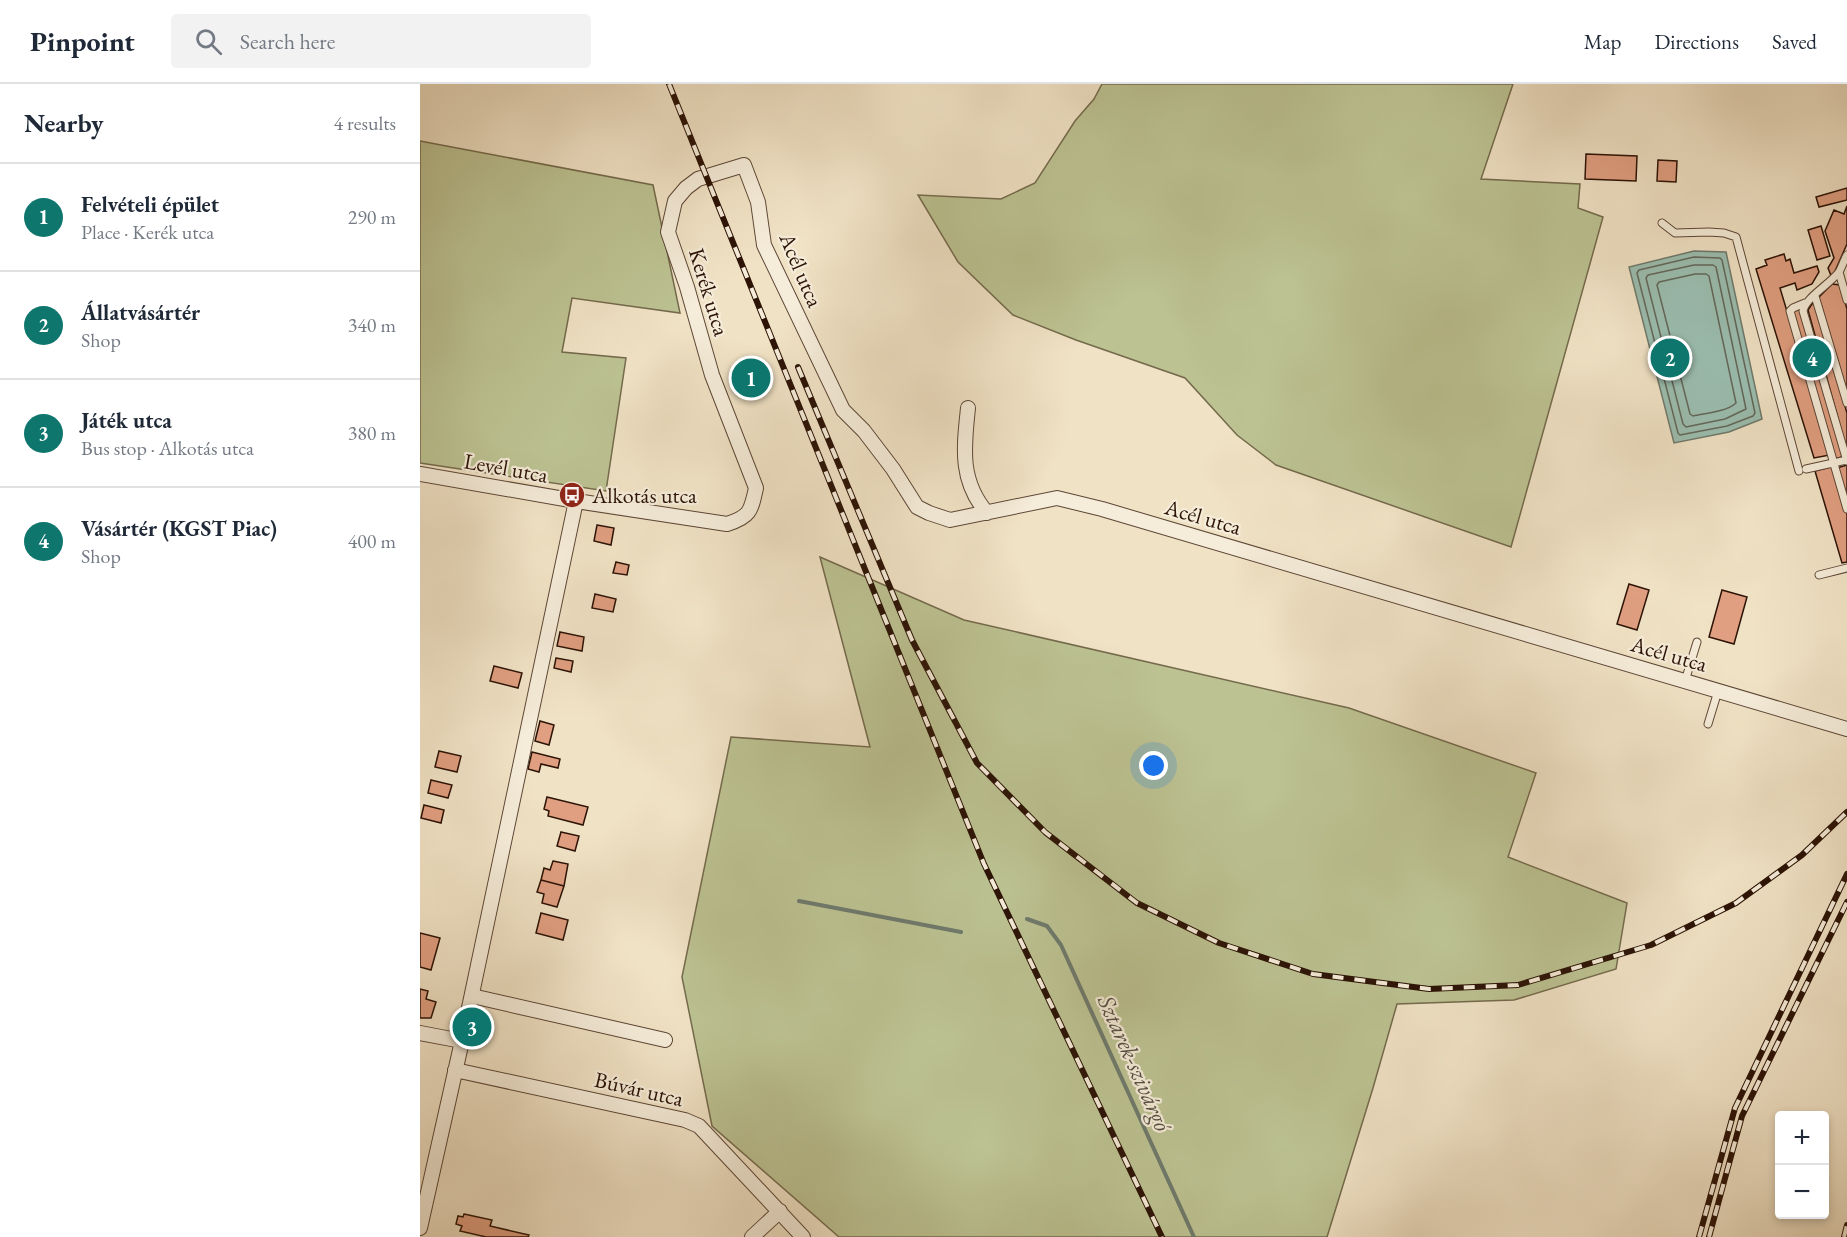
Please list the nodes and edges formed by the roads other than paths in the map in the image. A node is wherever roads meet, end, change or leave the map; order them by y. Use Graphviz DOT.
graph roads {
  1 [pos="744,165"];
  2 [pos="1662,223"];
  3 [pos="1847,255"];
  4 [pos="1839,272"];
  5 [pos="1815,296"];
  6 [pos="1847,300"];
  7 [pos="1805,303"];
  8 [pos="1847,403"];
  9 [pos="968,408"];
  10 [pos="1847,460"];
  11 [pos="1834,463"];
  12 [pos="420,474"];
  13 [pos="576,501"];
  14 [pos="1847,509"];
  15 [pos="987,513"];
  16 [pos="727,524"];
  17 [pos="1847,568"];
  18 [pos="1819,575"];
  19 [pos="1697,642"];
  20 [pos="1685,681"];
  21 [pos="1718,691"];
  22 [pos="1708,724"];
  23 [pos="1847,729"];
  24 [pos="472,996"];
  25 [pos="420,1033"];
  26 [pos="665,1040"];
  27 [pos="462,1041"];
  28 [pos="455,1070"];
  29 [pos="780,1211"];
  30 [pos="420,1228"];
  31 [pos="752,1237"];
  32 [pos="803,1237"];
  1 -- 15 [label="street, Acél utca"];
  1 -- 16 [label="street, Kerék utca"];
  2 -- 11 [label="lane"];
  3 -- 4 [label="lane"];
  4 -- 5 [label="lane"];
  4 -- 6 [label="lane"];
  5 -- 7 [label="lane"];
  5 -- 8 [label="lane"];
  7 -- 10 [label="lane"];
  7 -- 11 [label="lane"];
  9 -- 15 [label="street"];
  10 -- 11 [label="lane"];
  11 -- 14 [label="lane"];
  12 -- 13 [label="street, Levél utca"];
  13 -- 16 [label="street, Levél utca"];
  13 -- 24 [label="street"];
  15 -- 20 [label="street, Acél utca"];
  17 -- 18 [label="lane"];
  19 -- 20 [label="lane"];
  20 -- 21 [label="street, Acél utca"];
  21 -- 22 [label="lane"];
  21 -- 23 [label="street, Acél utca"];
  24 -- 26 [label="street"];
  24 -- 27 [label="street"];
  25 -- 27 [label="street"];
  27 -- 28 [label="street"];
  28 -- 29 [label="street, Búvár utca"];
  28 -- 30 [label="street"];
  29 -- 31 [label="street"];
  29 -- 32 [label="street, Búvár utca"];
}
